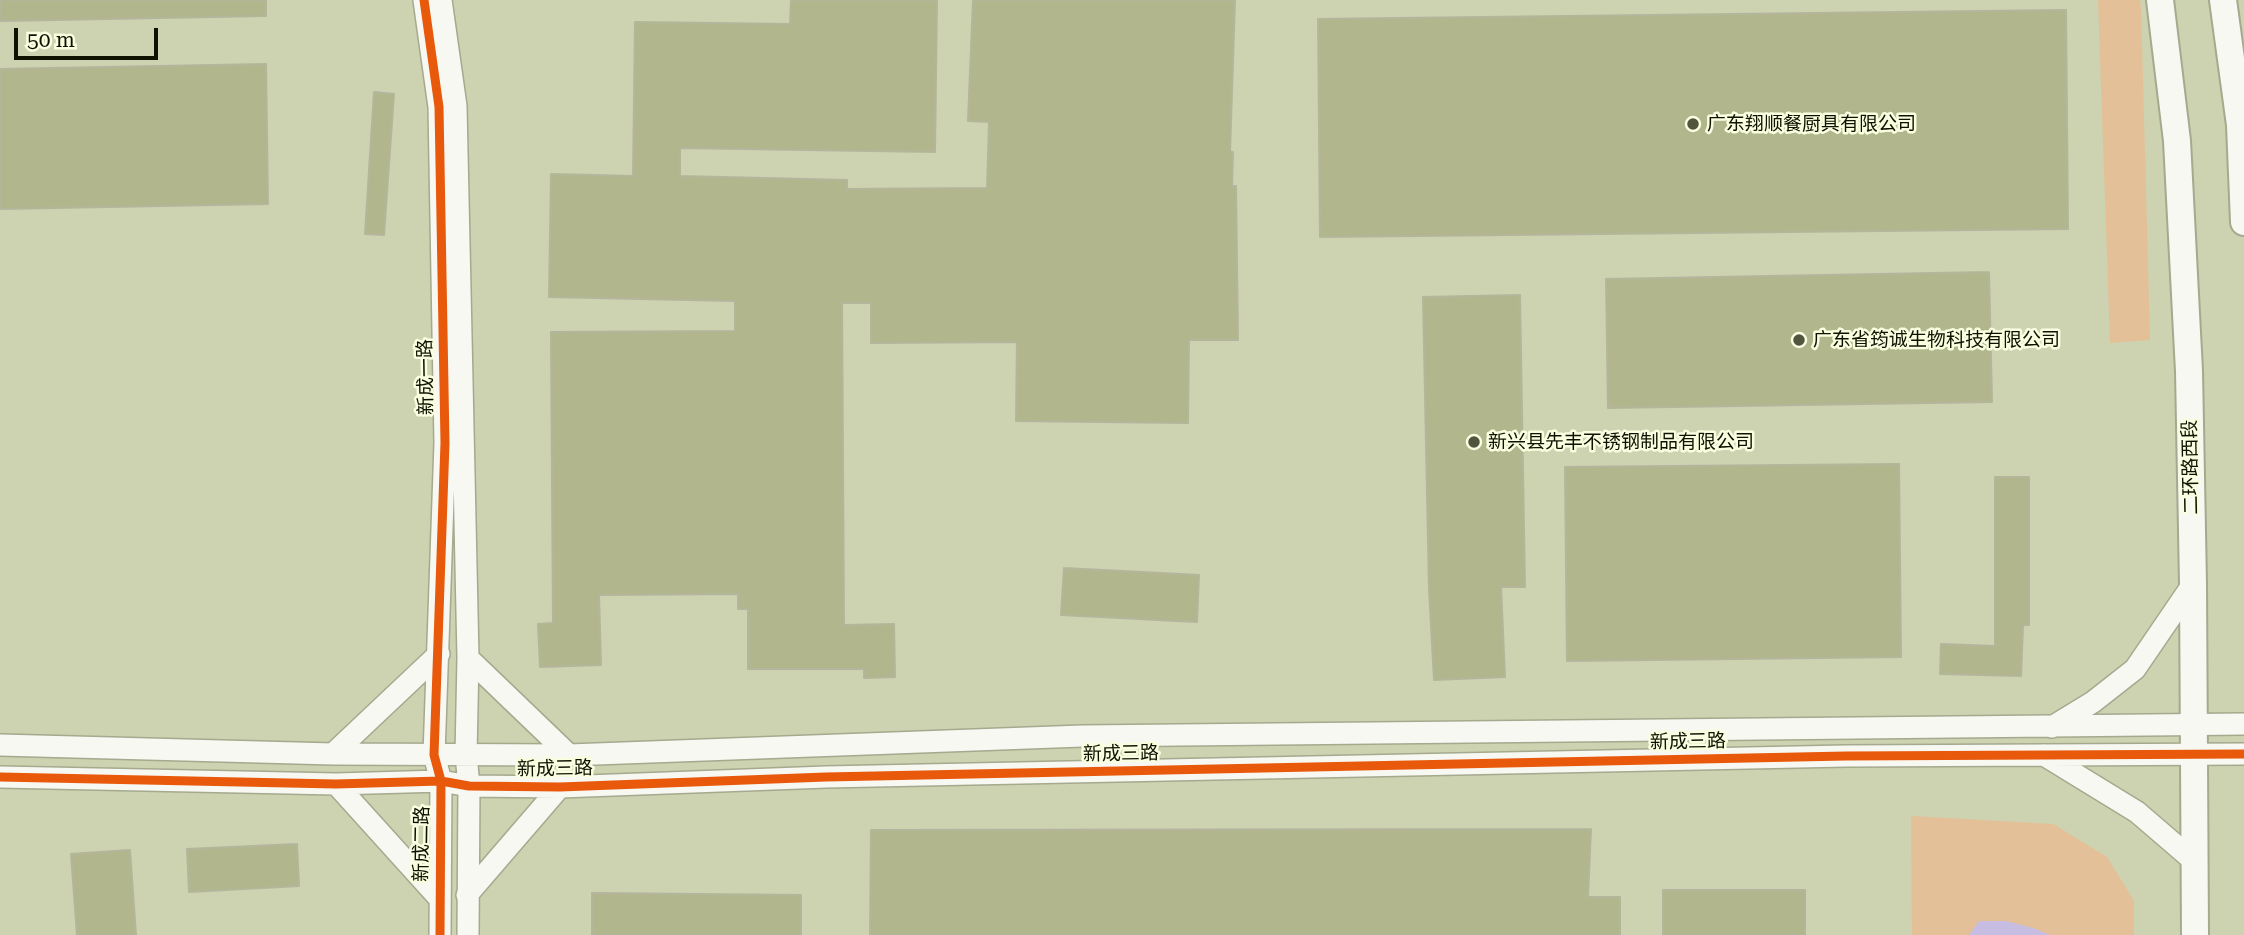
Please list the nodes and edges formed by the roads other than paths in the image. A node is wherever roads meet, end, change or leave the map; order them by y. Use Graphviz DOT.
graph roads {
  1 [pos="424,0"];
  2 [pos="441,0"];
  3 [pos="2160,0"];
  4 [pos="2223,0"];
  5 [pos="2244,222"];
  6 [pos="2193,584"];
  7 [pos="439,654"];
  8 [pos="468,658"];
  9 [pos="2244,724"];
  10 [pos="2194,725"];
  11 [pos="2051,728"];
  12 [pos="0,745"];
  13 [pos="333,754"];
  14 [pos="2042,754"];
  15 [pos="2194,754"];
  16 [pos="2244,754"];
  17 [pos="434,755"];
  18 [pos="466,755"];
  19 [pos="569,755"];
  20 [pos="0,777"];
  21 [pos="441,781"];
  22 [pos="336,784"];
  23 [pos="469,786"];
  24 [pos="560,788"];
  25 [pos="2194,861"];
  26 [pos="467,895"];
  27 [pos="439,898"];
  28 [pos="440,935"];
  29 [pos="468,935"];
  30 [pos="2194,935"];
  1 -- 7 [label="street, 新成一路"];
  2 -- 8 [label="street, 新成一路"];
  3 -- 6 [label="main road, 二环路西段"];
  4 -- 5 [label="main road"];
  6 -- 10 [label="main road, 二环路西段"];
  6 -- 11 [label="street"];
  7 -- 13 [label="street"];
  7 -- 17 [label="street, 新成一路"];
  8 -- 18 [label="street, 新成一路"];
  8 -- 19 [label="street"];
  9 -- 10 [label="street, 新成三路"];
  10 -- 11 [label="street, 新成三路"];
  10 -- 15 [label="main road, 二环路西段"];
  11 -- 19 [label="street, 新成三路"];
  12 -- 13 [label="street, 新成三路"];
  13 -- 17 [label="street, 新成三路"];
  14 -- 15 [label="street, 新成三路"];
  14 -- 24 [label="street, 新成三路"];
  14 -- 25 [label="street"];
  15 -- 16 [label="street, 新成三路"];
  15 -- 25 [label="main road, 二环路西段"];
  17 -- 18 [label="street, 新成三路"];
  17 -- 21 [label="street, 新成二路"];
  18 -- 19 [label="street, 新成三路"];
  18 -- 23 [label="street"];
  20 -- 22 [label="street, 新成三路"];
  21 -- 22 [label="street, 新成三路"];
  21 -- 23 [label="street, 新成三路"];
  21 -- 27 [label="street, 新成二路"];
  22 -- 27 [label="street"];
  23 -- 24 [label="street, 新成三路"];
  23 -- 26 [label="street"];
  24 -- 26 [label="street"];
  25 -- 30 [label="main road, 二环路西段"];
  26 -- 29 [label="street"];
  27 -- 28 [label="street, 新成二路"];
}
